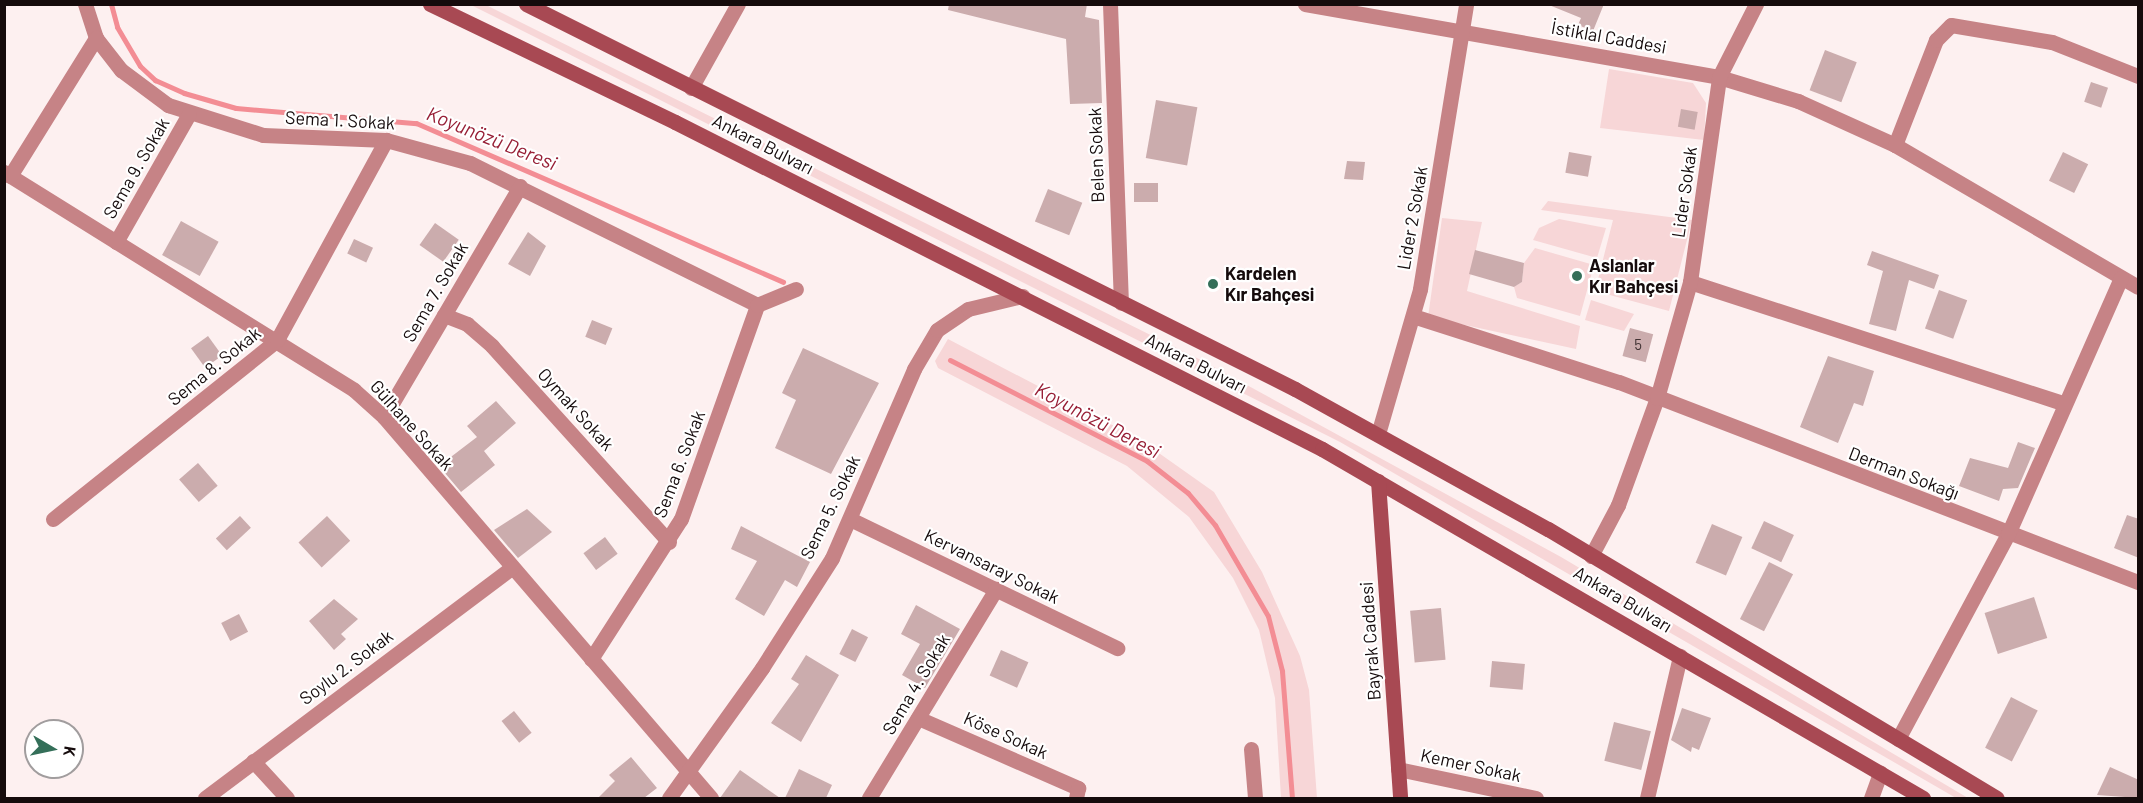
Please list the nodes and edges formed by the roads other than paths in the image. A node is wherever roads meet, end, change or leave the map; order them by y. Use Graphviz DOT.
graph roads {
  1 [pos="85,4"];
  2 [pos="430,4"];
  3 [pos="526,4"];
  4 [pos="738,4"];
  5 [pos="1110,4"];
  6 [pos="1305,4"];
  7 [pos="1466,4"];
  8 [pos="1756,4"];
  9 [pos="1463,30"];
  10 [pos="96,38"];
  11 [pos="2139,76"];
  12 [pos="1719,77"];
  13 [pos="691,87"];
  14 [pos="189,114"];
  15 [pos="386,140"];
  16 [pos="1895,145"];
  17 [pos="7,174"];
  18 [pos="520,186"];
  19 [pos="116,242"];
  20 [pos="2121,278"];
  21 [pos="1690,282"];
  22 [pos="2139,287"];
  23 [pos="796,289"];
  24 [pos="1022,296"];
  25 [pos="1121,303"];
  26 [pos="757,305"];
  27 [pos="444,315"];
  28 [pos="1413,316"];
  29 [pos="277,340"];
  30 [pos="1657,398"];
  31 [pos="2066,404"];
  32 [pos="384,417"];
  33 [pos="1378,435"];
  34 [pos="1378,481"];
  35 [pos="53,519"];
  36 [pos="850,519"];
  37 [pos="2008,534"];
  38 [pos="669,542"];
  39 [pos="1591,556"];
  40 [pos="512,568"];
  41 [pos="2139,582"];
  42 [pos="996,589"];
  43 [pos="1117,648"];
  44 [pos="1680,656"];
  45 [pos="591,659"];
  46 [pos="918,718"];
  47 [pos="1898,739"];
  48 [pos="1251,749"];
  49 [pos="253,761"];
  50 [pos="1398,769"];
  51 [pos="689,773"];
  52 [pos="1880,773"];
  53 [pos="1077,793"];
  54 [pos="205,798"];
  55 [pos="287,798"];
  56 [pos="669,798"];
  57 [pos="711,798"];
  58 [pos="869,798"];
  59 [pos="1255,798"];
  60 [pos="1400,798"];
  61 [pos="1536,798"];
  62 [pos="1647,798"];
  63 [pos="1871,798"];
  64 [pos="1923,798"];
  65 [pos="1997,798"];
  1 -- 10 [label="street, Sema 1. Sokak"];
  2 -- 24 [label="main road, Ankara Bulvarı"];
  3 -- 13 [label="main road, Ankara Bulvarı"];
  4 -- 13 [label="street"];
  5 -- 25 [label="street, Belen Sokak"];
  6 -- 9 [label="street, İstiklal Caddesi"];
  7 -- 9 [label="street, Lider 2 Sokak"];
  8 -- 12 [label="street, Lider Sokak"];
  9 -- 12 [label="street, İstiklal Caddesi"];
  9 -- 28 [label="street, Lider 2 Sokak"];
  10 -- 14 [label="street, Sema 1. Sokak"];
  10 -- 17 [label="street"];
  11 -- 16 [label="street"];
  12 -- 16 [label="street, İstiklal Caddesi"];
  12 -- 21 [label="street, Lider Sokak"];
  13 -- 25 [label="main road, Ankara Bulvarı"];
  14 -- 15 [label="street, Sema 1. Sokak"];
  14 -- 19 [label="street, Sema 9. Sokak"];
  15 -- 18 [label="street, Sema 1. Sokak"];
  15 -- 29 [label="street, Sema 8. Sokak"];
  16 -- 20 [label="street, İstiklal Caddesi"];
  17 -- 19 [label="street, Gülhane Sokak"];
  18 -- 26 [label="street, Sema 1. Sokak"];
  18 -- 27 [label="street, Sema 7. Sokak"];
  19 -- 29 [label="street, Gülhane Sokak"];
  20 -- 22 [label="street, İstiklal Caddesi"];
  20 -- 31 [label="street"];
  21 -- 30 [label="street, Lider Sokak"];
  21 -- 31 [label="street"];
  23 -- 26 [label="street"];
  24 -- 34 [label="main road, Ankara Bulvarı"];
  24 -- 36 [label="street, Sema 5. Sokak"];
  25 -- 33 [label="main road, Ankara Bulvarı"];
  26 -- 38 [label="street, Sema 6. Sokak"];
  27 -- 32 [label="street, Sema 7. Sokak"];
  27 -- 38 [label="street, Oymak Sokak"];
  28 -- 30 [label="street, Derman Sokağı"];
  28 -- 33 [label="street, Lider 2 Sokak"];
  29 -- 32 [label="street, Gülhane Sokak"];
  29 -- 35 [label="street, Sema 8. Sokak"];
  30 -- 37 [label="street, Derman Sokağı"];
  30 -- 39 [label="street, Lider Sokak"];
  31 -- 37 [label="street"];
  32 -- 40 [label="street, Gülhane Sokak"];
  33 -- 39 [label="main road, Ankara Bulvarı"];
  34 -- 44 [label="main road, Ankara Bulvarı"];
  34 -- 50 [label="main road, Bayrak Caddesi"];
  36 -- 42 [label="street, Kervansaray Sokak"];
  36 -- 51 [label="street, Sema 5. Sokak"];
  37 -- 41 [label="street, Derman Sokağı"];
  37 -- 47 [label="street"];
  38 -- 45 [label="street, Sema 6. Sokak"];
  39 -- 47 [label="main road, Ankara Bulvarı"];
  40 -- 45 [label="street, Gülhane Sokak"];
  40 -- 49 [label="street, Soylu 2. Sokak"];
  42 -- 43 [label="street, Kervansaray Sokak"];
  42 -- 46 [label="street, Sema 4. Sokak"];
  44 -- 52 [label="main road, Ankara Bulvarı"];
  44 -- 62 [label="street"];
  45 -- 51 [label="street, Gülhane Sokak"];
  46 -- 53 [label="street, Köse Sokak"];
  46 -- 58 [label="street, Sema 4. Sokak"];
  47 -- 65 [label="main road, Ankara Bulvarı"];
  48 -- 59 [label="street"];
  49 -- 54 [label="street, Soylu 2. Sokak"];
  49 -- 55 [label="street"];
  50 -- 60 [label="main road, Bayrak Caddesi"];
  50 -- 61 [label="street, Kemer Sokak"];
  51 -- 56 [label="street, Sema 5. Sokak"];
  51 -- 57 [label="street, Gülhane Sokak"];
  52 -- 63 [label="street"];
  52 -- 64 [label="main road, Ankara Bulvarı"];
}
